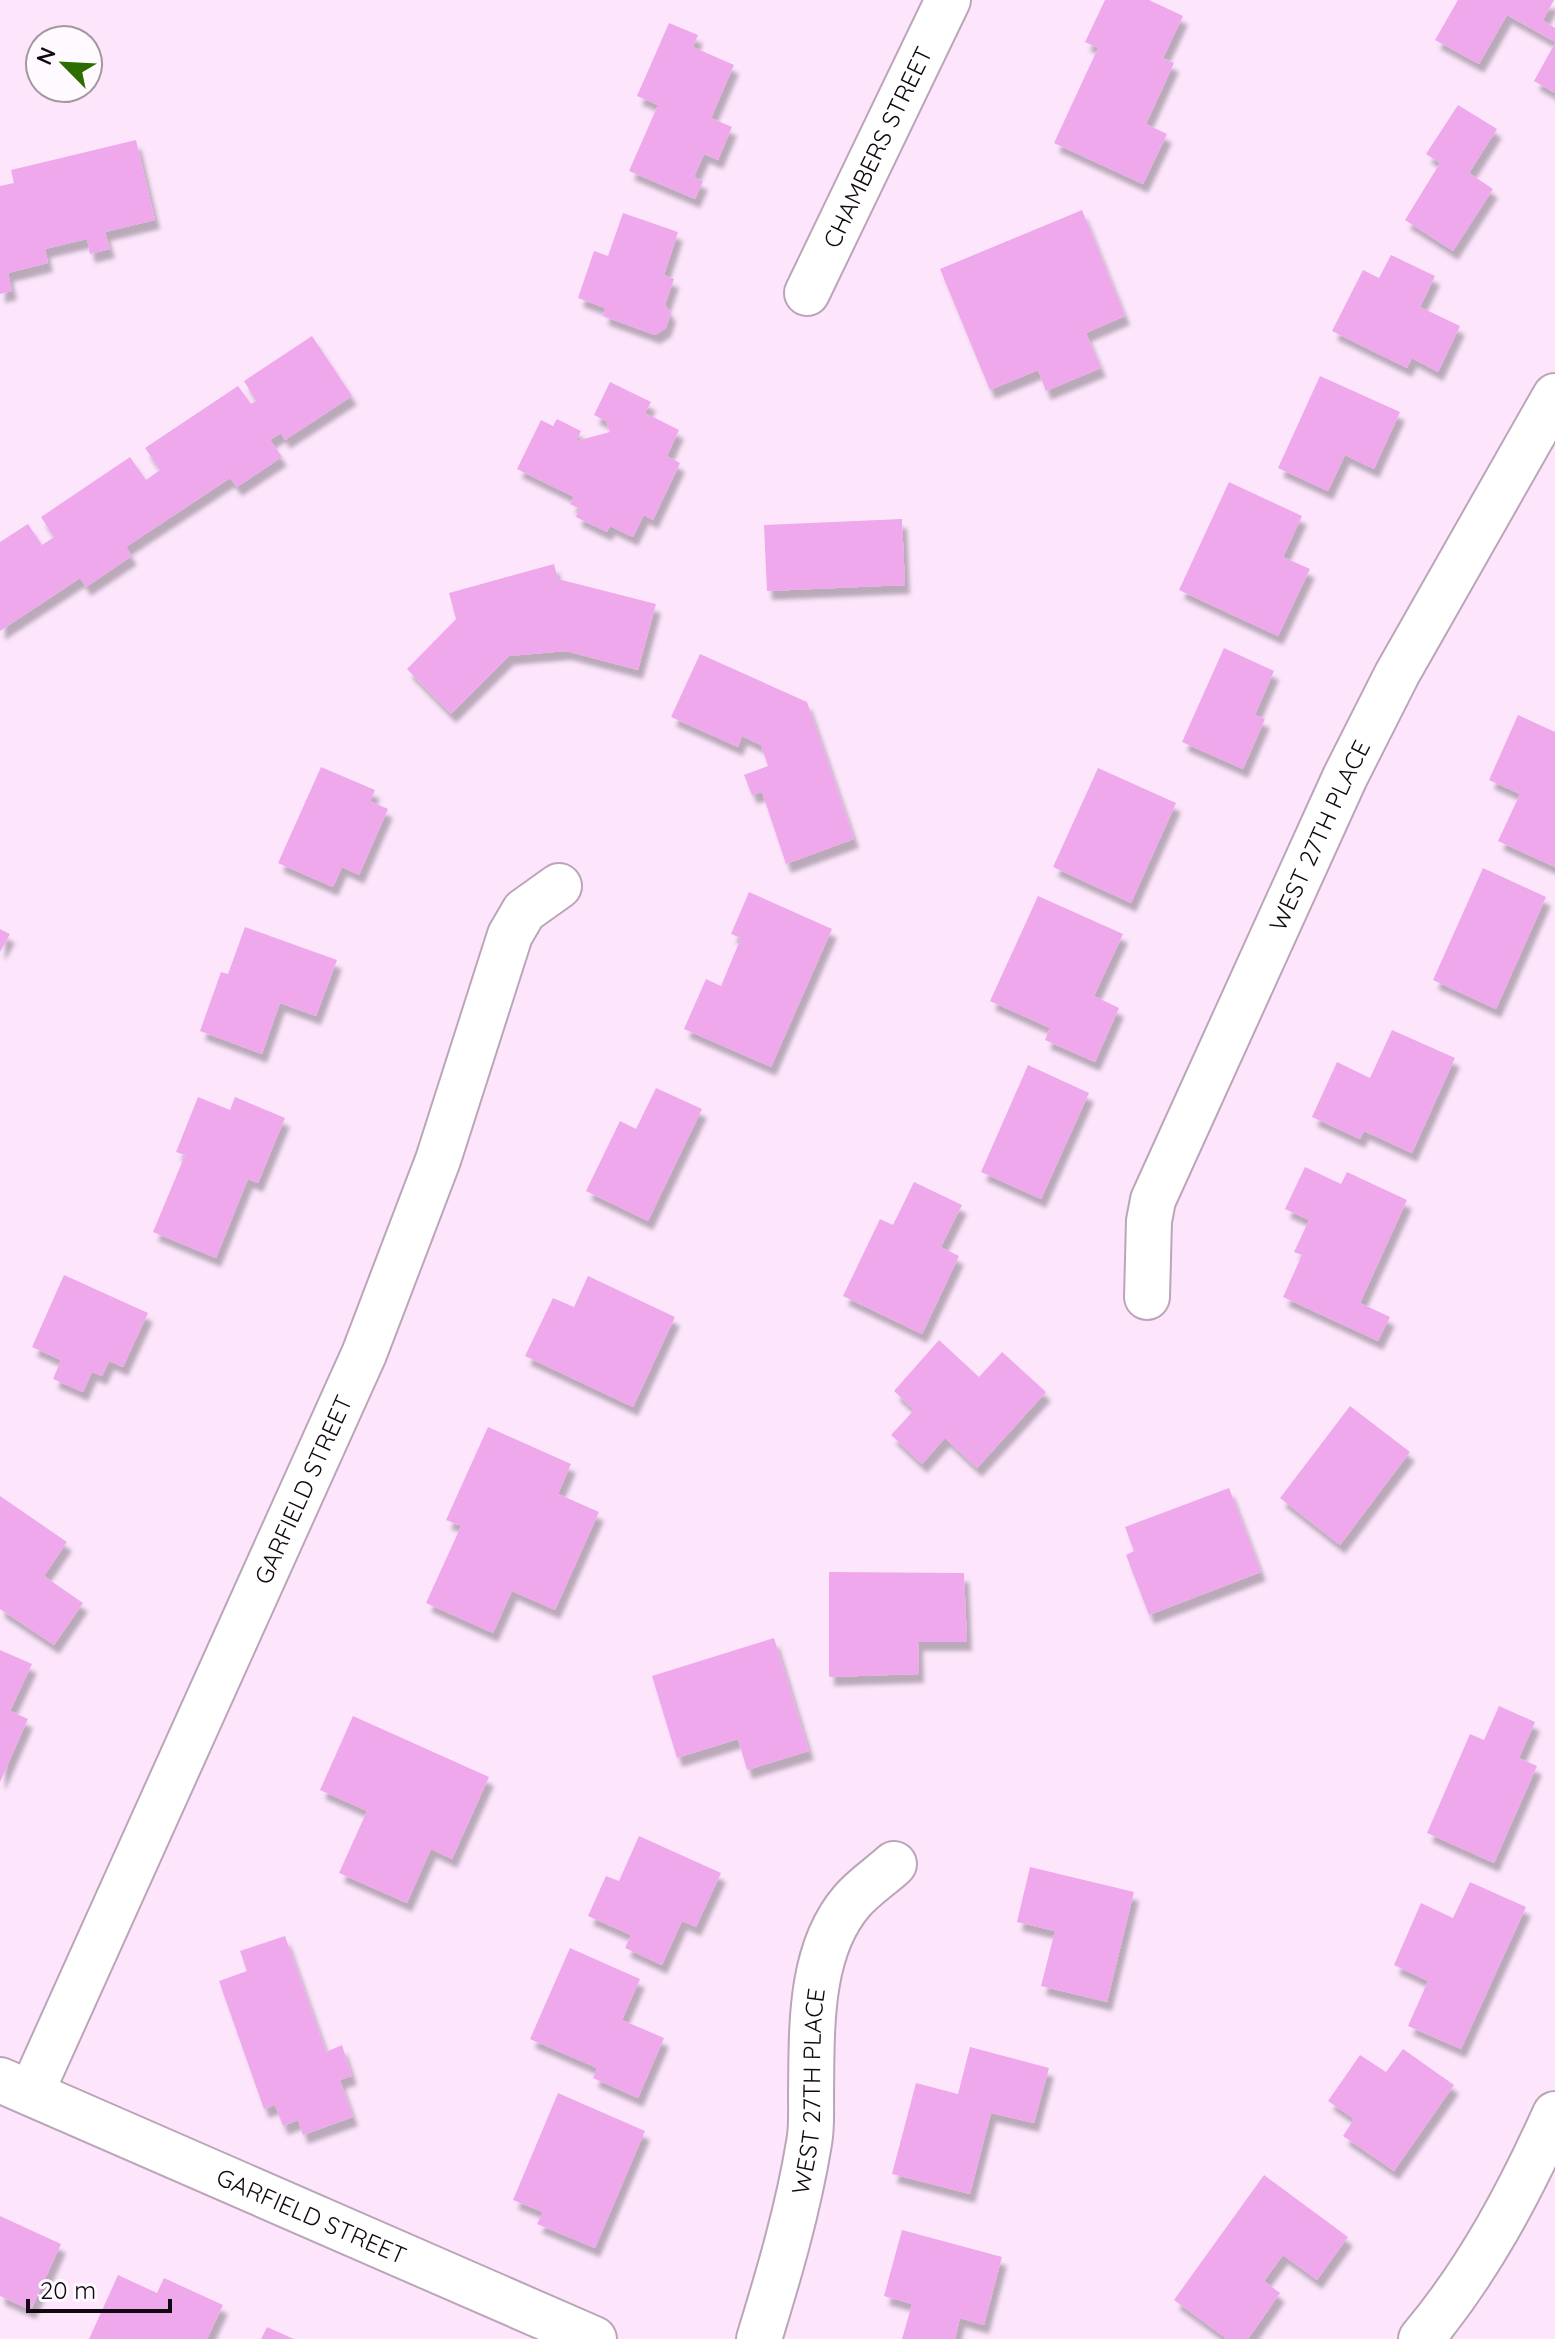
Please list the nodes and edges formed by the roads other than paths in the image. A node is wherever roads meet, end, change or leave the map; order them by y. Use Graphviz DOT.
graph roads {
  1 [pos="948,0"];
  2 [pos="807,293"];
  3 [pos="1555,396"];
  4 [pos="559,886"];
  5 [pos="1147,1297"];
  6 [pos="894,1864"];
  7 [pos="15,2086"];
  8 [pos="1555,2114"];
  9 [pos="594,2339"];
  10 [pos="759,2339"];
  11 [pos="1421,2339"];
  1 -- 2 [label="street, CHAMBERS STREET"];
  3 -- 5 [label="street, WEST 27TH PLACE"];
  4 -- 7 [label="street, GARFIELD STREET"];
  6 -- 10 [label="street, WEST 27TH PLACE"];
  7 -- 9 [label="street, GARFIELD STREET"];
  8 -- 11 [label="street"];
}
